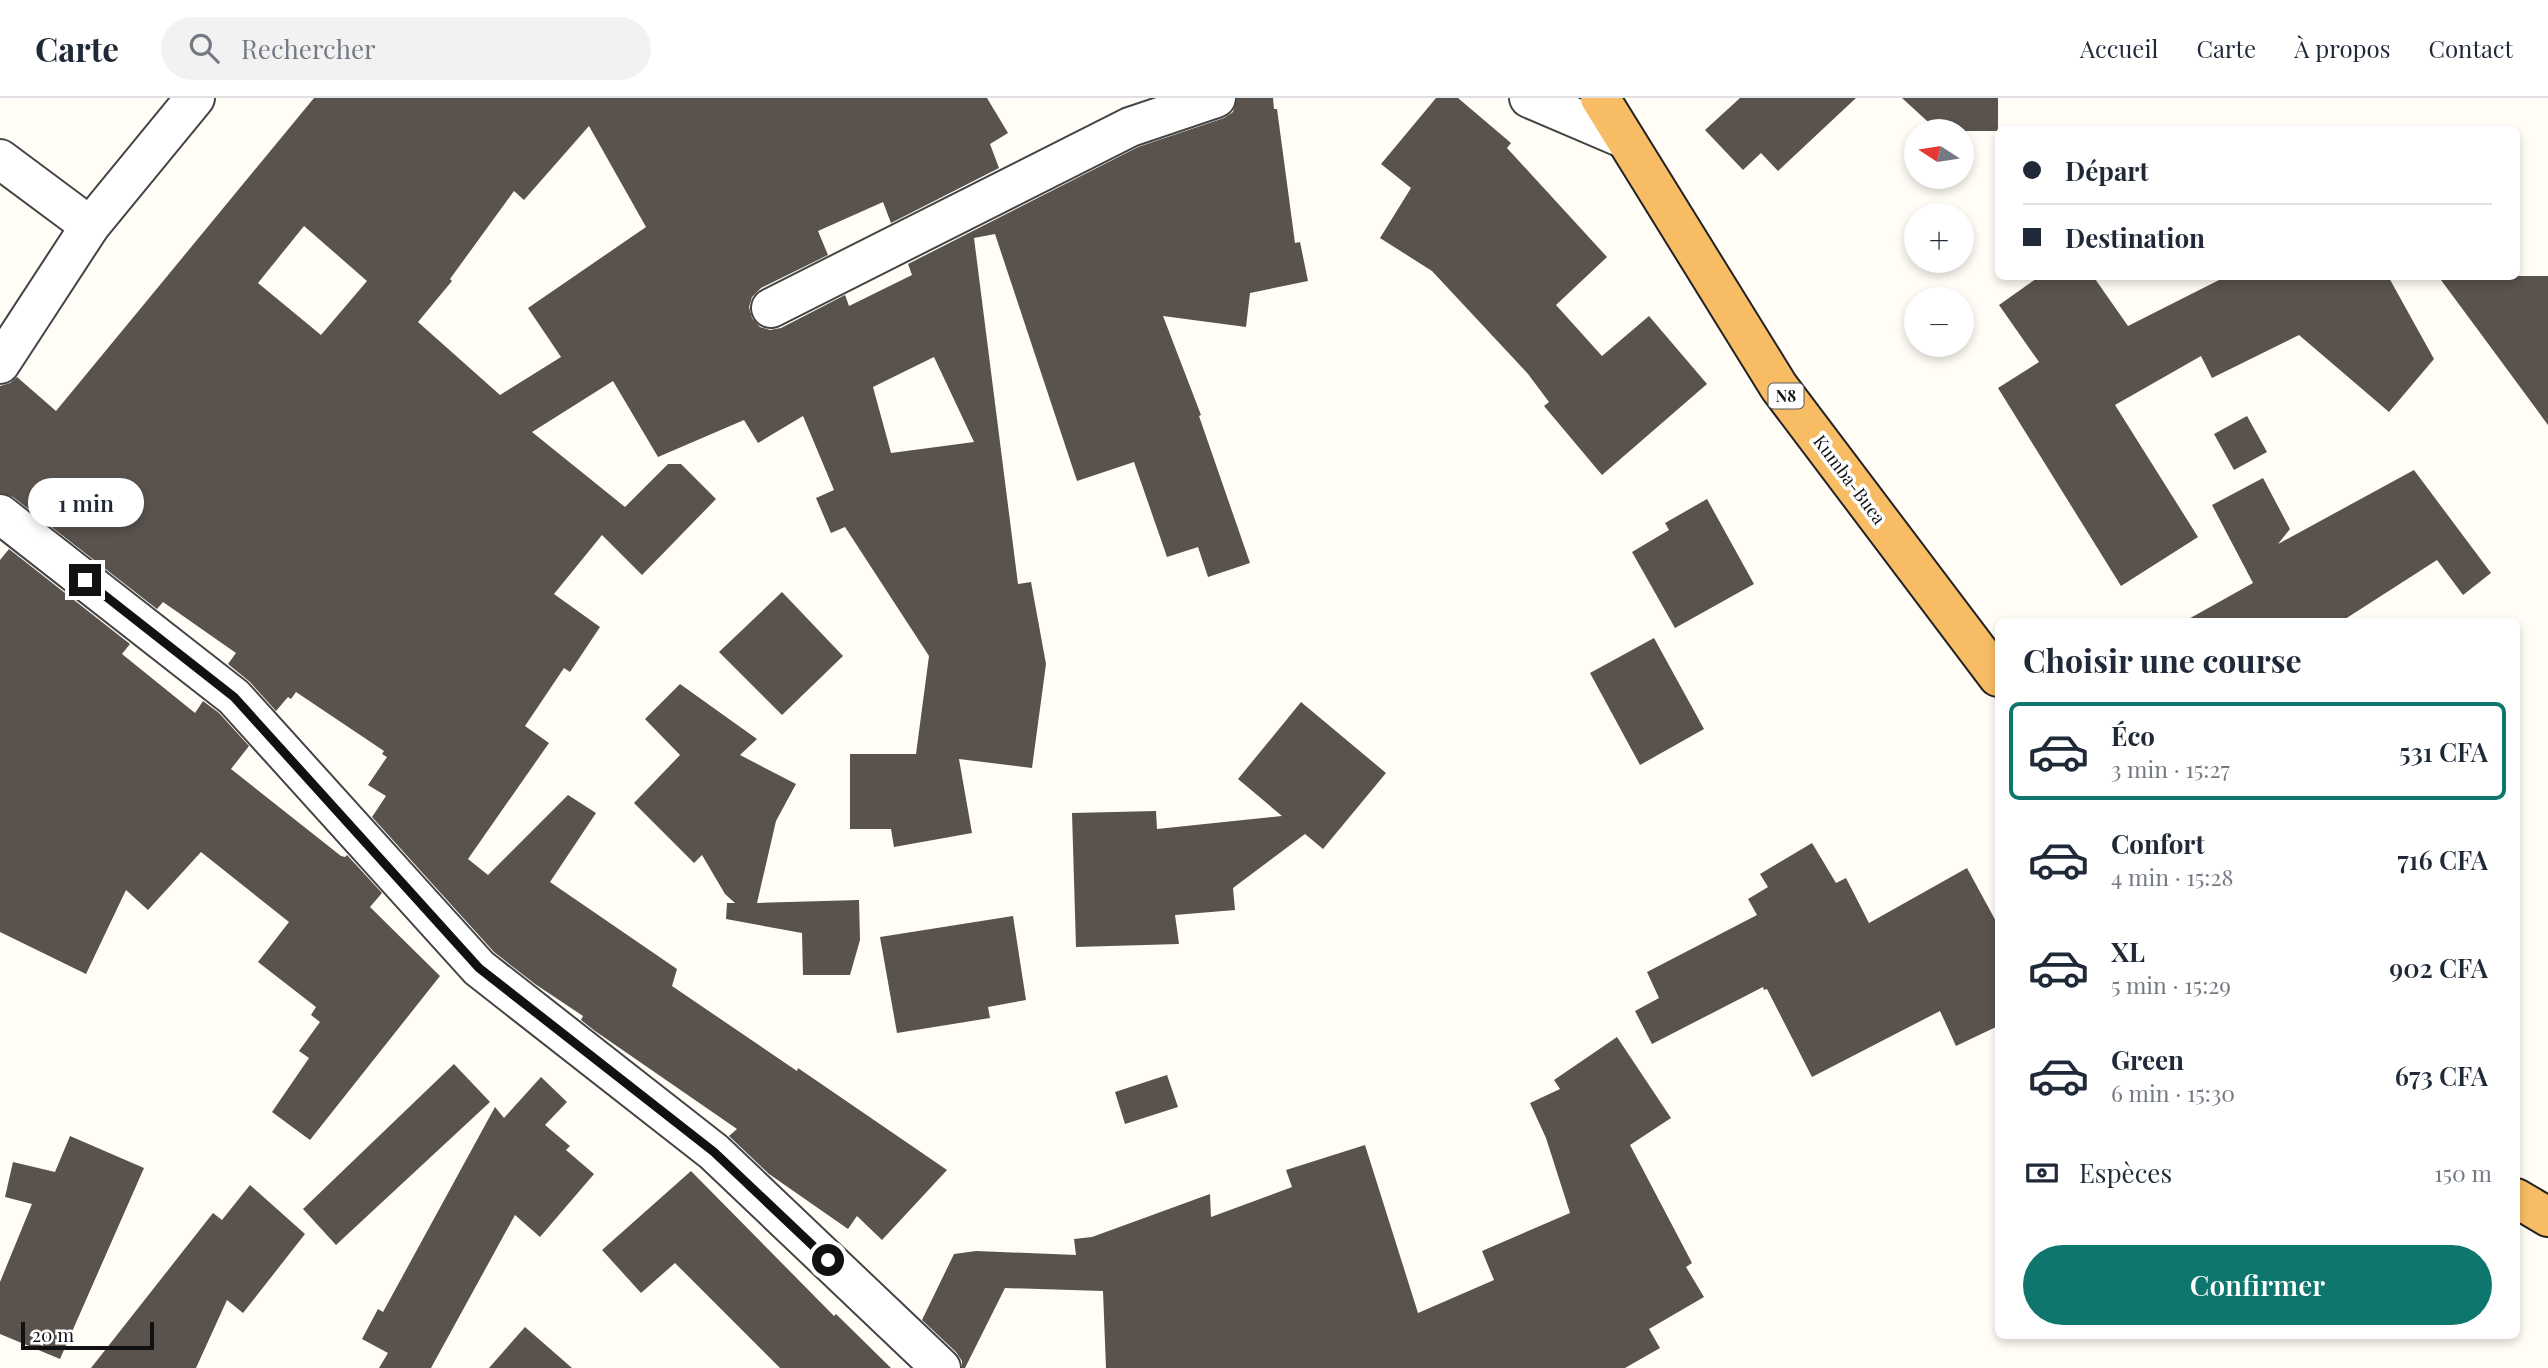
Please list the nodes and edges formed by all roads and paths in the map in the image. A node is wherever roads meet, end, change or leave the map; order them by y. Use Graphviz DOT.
graph roads {
  1 [pos="195,98"];
  2 [pos="1216,98"];
  3 [pos="1529,98"];
  4 [pos="1600,98"];
  5 [pos="1625,139"];
  6 [pos="0,159"];
  7 [pos="90,226"];
  8 [pos="771,308"];
  9 [pos="0,364"];
  10 [pos="0,514"];
  11 [pos="1995,673"];
  12 [pos="2520,1200"];
  13 [pos="2548,1217"];
  14 [pos="941,1368"];
  1 -- 7 [label="street"];
  2 -- 8 [label="street"];
  3 -- 5 [label="street"];
  4 -- 5 [label="highway, Kumba-Buea / N8"];
  5 -- 11 [label="highway, Kumba-Buea / N8"];
  6 -- 7 [label="street"];
  7 -- 9 [label="street"];
  10 -- 14 [label="street"];
  12 -- 13 [label="highway"];
}
